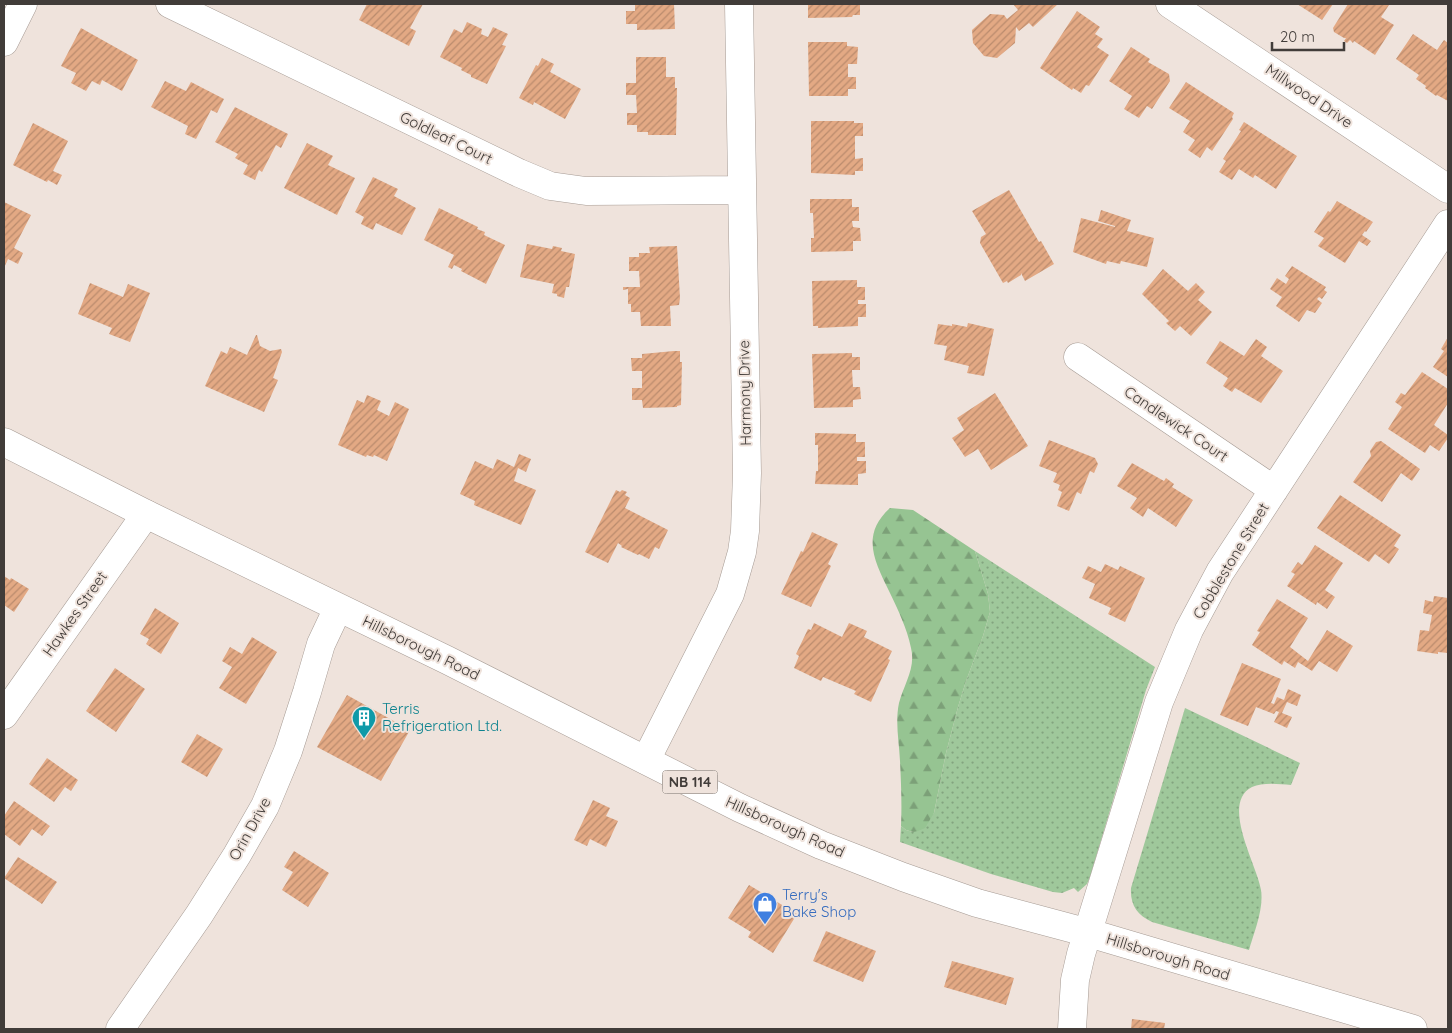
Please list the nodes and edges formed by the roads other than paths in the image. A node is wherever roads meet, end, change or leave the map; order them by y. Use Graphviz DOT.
graph roads {
  1 [pos="23,4"];
  2 [pos="170,4"];
  3 [pos="739,4"];
  4 [pos="1170,4"];
  5 [pos="4,42"];
  6 [pos="1448,189"];
  7 [pos="742,190"];
  8 [pos="1448,224"];
  9 [pos="1078,357"];
  10 [pos="4,442"];
  11 [pos="1274,490"];
  12 [pos="146,514"];
  13 [pos="338,608"];
  14 [pos="4,715"];
  15 [pos="646,760"];
  16 [pos="1088,933"];
  17 [pos="120,1029"];
  18 [pos="1072,1029"];
  19 [pos="1413,1029"];
  1 -- 5 [label="street"];
  2 -- 7 [label="street, Goldleaf Court"];
  3 -- 7 [label="street, Harmony Drive"];
  4 -- 6 [label="street, Millwood Drive"];
  7 -- 15 [label="street, Harmony Drive"];
  8 -- 11 [label="street, Cobblestone Street"];
  9 -- 11 [label="street, Candlewick Court"];
  10 -- 12 [label="street, Hillsborough Road / NB 114"];
  11 -- 16 [label="street, Cobblestone Street"];
  12 -- 13 [label="street, Hillsborough Road / NB 114"];
  12 -- 14 [label="street, Hawkes Street"];
  13 -- 15 [label="street, Hillsborough Road / NB 114"];
  13 -- 17 [label="street, Orin Drive"];
  15 -- 16 [label="street, Hillsborough Road / NB 114"];
  16 -- 18 [label="street, Cobblestone Street"];
  16 -- 19 [label="street, Hillsborough Road / NB 114"];
}
